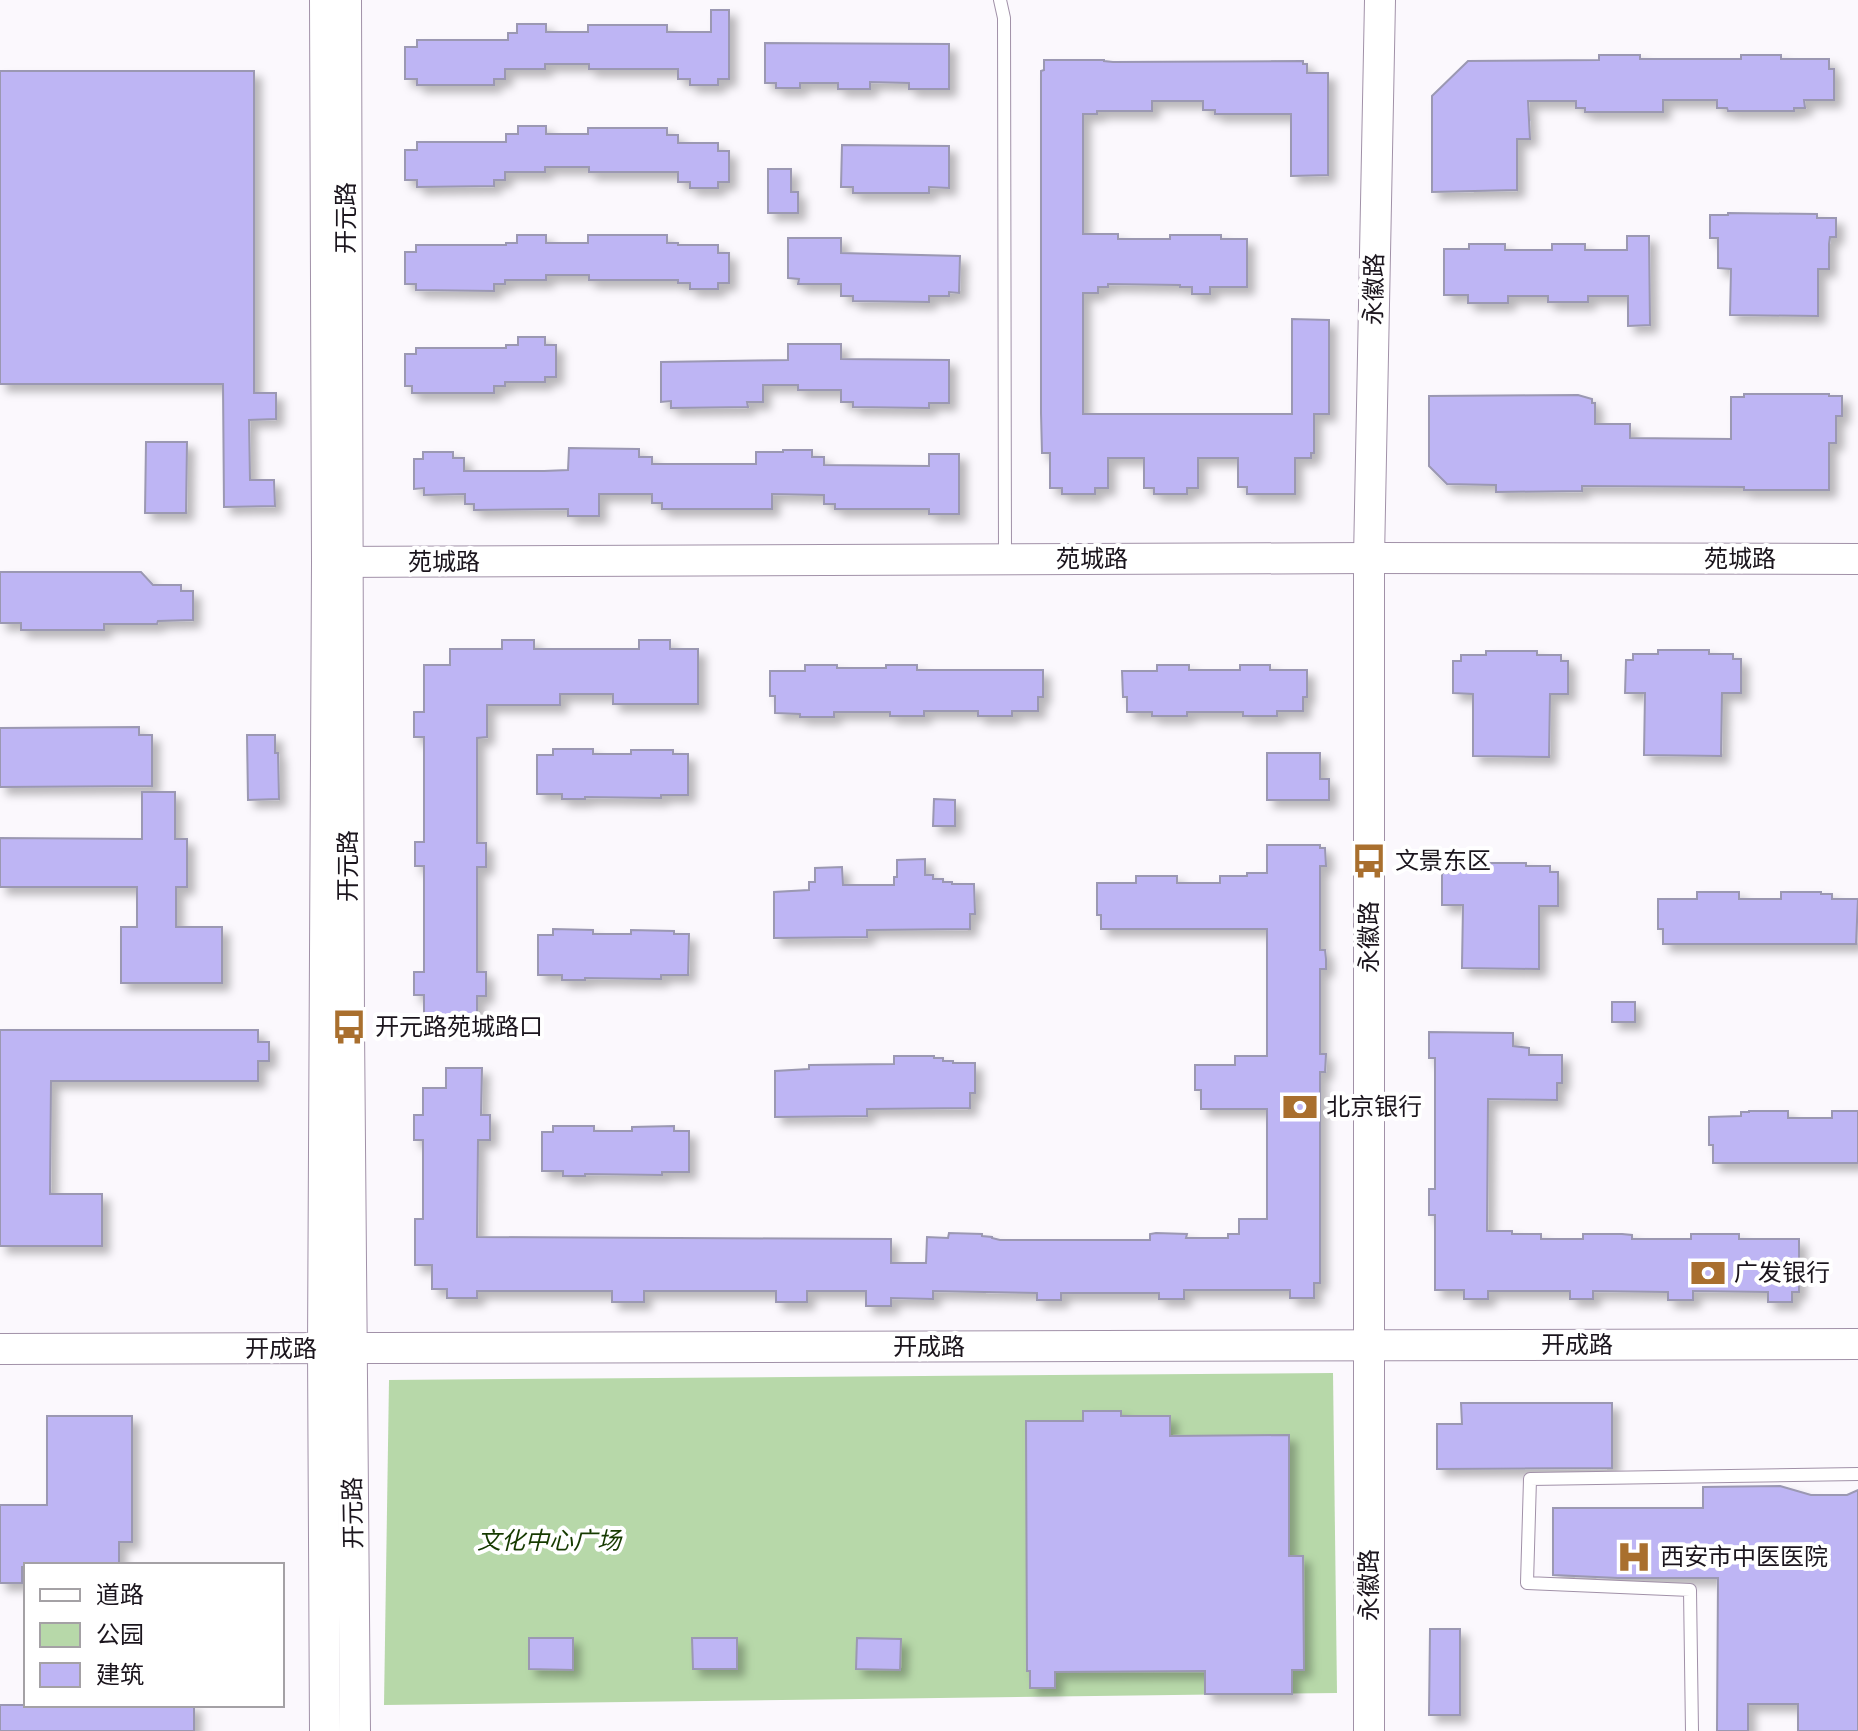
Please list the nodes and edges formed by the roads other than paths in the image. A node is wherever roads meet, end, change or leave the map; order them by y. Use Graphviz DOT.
graph roads {
  1 [pos="325,0"];
  2 [pos="346,0"];
  3 [pos="1000,0"];
  4 [pos="1380,0"];
  5 [pos="1369,558"];
  6 [pos="1005,559"];
  7 [pos="1858,559"];
  8 [pos="337,562"];
  9 [pos="1858,1344"];
  10 [pos="1369,1345"];
  11 [pos="0,1349"];
  12 [pos="338,1349"];
  13 [pos="1858,1474"];
  14 [pos="325,1731"];
  15 [pos="355,1731"];
  16 [pos="1369,1731"];
  17 [pos="1692,1731"];
  1 -- 8 [label="street, 开元路"];
  2 -- 8 [label="street, 开元路"];
  3 -- 6 [label="lane"];
  4 -- 5 [label="street, 永徽路"];
  5 -- 6 [label="street, 苑城路"];
  5 -- 7 [label="street, 苑城路"];
  5 -- 10 [label="street, 永徽路"];
  6 -- 8 [label="street, 苑城路"];
  8 -- 12 [label="street, 开元路"];
  9 -- 10 [label="street, 开成路"];
  10 -- 12 [label="street, 开成路"];
  10 -- 16 [label="street, 永徽路"];
  11 -- 12 [label="street, 开成路"];
  12 -- 14 [label="street, 开元路"];
  12 -- 15 [label="street, 开元路"];
  13 -- 17 [label="lane"];
}
